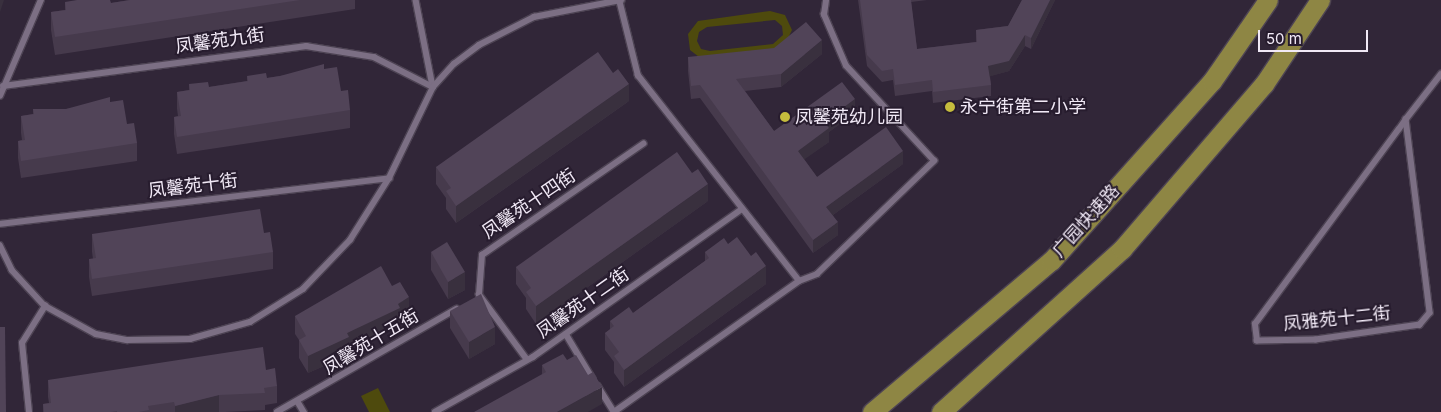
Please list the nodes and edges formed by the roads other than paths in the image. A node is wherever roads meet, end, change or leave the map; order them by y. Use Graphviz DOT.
graph roads {
  1 [pos="40,0"];
  2 [pos="416,0"];
  3 [pos="620,0"];
  4 [pos="826,0"];
  5 [pos="1268,0"];
  6 [pos="1320,0"];
  7 [pos="1441,74"];
  8 [pos="3,86"];
  9 [pos="433,87"];
  10 [pos="0,96"];
  11 [pos="1406,119"];
  12 [pos="643,144"];
  13 [pos="389,178"];
  14 [pos="742,209"];
  15 [pos="0,224"];
  16 [pos="0,245"];
  17 [pos="799,281"];
  18 [pos="479,295"];
  19 [pos="471,300"];
  20 [pos="45,306"];
  21 [pos="462,306"];
  22 [pos="566,334"];
  23 [pos="527,360"];
  24 [pos="298,402"];
  25 [pos="29,412"];
  26 [pos="277,412"];
  27 [pos="304,412"];
  28 [pos="435,412"];
  29 [pos="872,412"];
  30 [pos="941,412"];
  1 -- 8 [label="lane"];
  2 -- 9 [label="lane"];
  3 -- 9 [label="lane"];
  3 -- 14 [label="lane"];
  4 -- 17 [label="lane"];
  5 -- 29 [label="highway, 广园快速路"];
  6 -- 30 [label="highway"];
  7 -- 11 [label="lane, 凤雅苑十二街"];
  8 -- 9 [label="lane, 凤馨苑九街"];
  8 -- 10 [label="lane"];
  9 -- 13 [label="lane"];
  11 -- 11 [label="lane, 凤雅苑十二街"];
  12 -- 18 [label="lane, 凤馨苑十四街"];
  13 -- 15 [label="lane, 凤馨苑十街"];
  13 -- 20 [label="lane"];
  14 -- 17 [label="lane"];
  14 -- 22 [label="lane, 凤馨苑十二街"];
  16 -- 20 [label="lane"];
  17 -- 22 [label="lane"];
  18 -- 19 [label="lane"];
  18 -- 23 [label="lane"];
  20 -- 25 [label="lane"];
  21 -- 24 [label="lane, 凤馨苑十五街"];
  22 -- 23 [label="lane, 凤馨苑十二街"];
  23 -- 28 [label="lane, 凤馨苑十二街"];
  24 -- 26 [label="lane, 凤馨苑十五街"];
  24 -- 27 [label="lane"];
}
